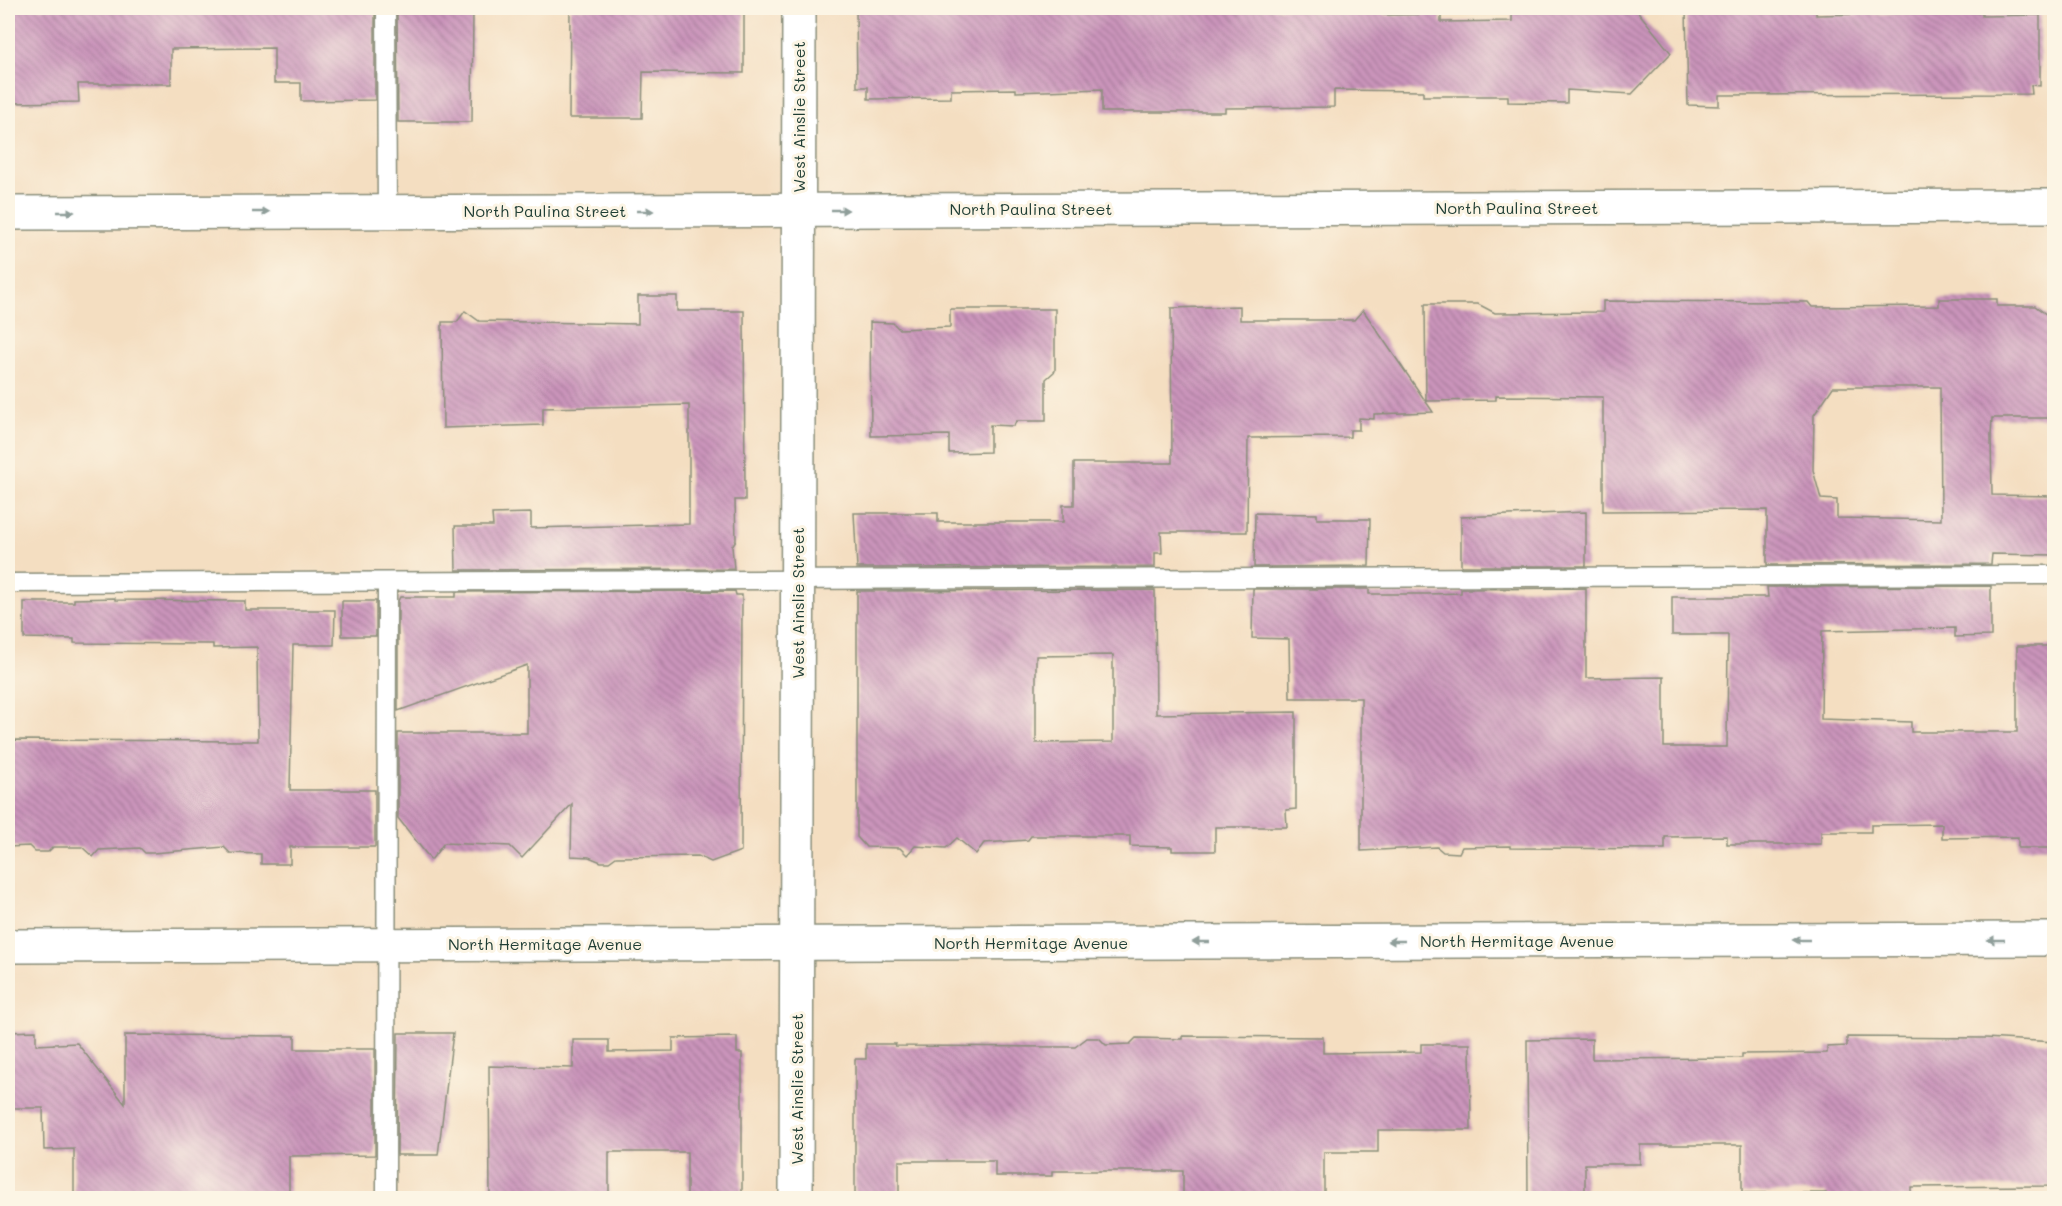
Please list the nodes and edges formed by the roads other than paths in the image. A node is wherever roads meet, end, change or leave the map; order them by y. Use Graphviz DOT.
graph roads {
  1 [pos="386,8"];
  2 [pos="799,8"];
  3 [pos="2055,206"];
  4 [pos="799,210"];
  5 [pos="387,211"];
  6 [pos="8,213"];
  7 [pos="2055,575"];
  8 [pos="798,581"];
  9 [pos="387,582"];
  10 [pos="8,583"];
  11 [pos="2055,939"];
  12 [pos="797,943"];
  13 [pos="386,944"];
  14 [pos="8,946"];
  15 [pos="386,1198"];
  16 [pos="796,1198"];
  1 -- 5 [label="lane"];
  2 -- 4 [label="street, West Ainslie Street"];
  4 -- 3 [label="street, North Paulina Street, one-way"];
  5 -- 4 [label="street, North Paulina Street, one-way"];
  4 -- 8 [label="street, West Ainslie Street"];
  6 -- 5 [label="street, North Paulina Street, one-way"];
  7 -- 8 [label="lane"];
  8 -- 9 [label="lane"];
  8 -- 12 [label="street, West Ainslie Street"];
  9 -- 10 [label="lane"];
  9 -- 13 [label="lane"];
  11 -- 12 [label="street, North Hermitage Avenue, one-way"];
  12 -- 13 [label="street, North Hermitage Avenue"];
  12 -- 16 [label="street, West Ainslie Street"];
  13 -- 14 [label="street, North Hermitage Avenue"];
  13 -- 15 [label="lane"];
}
